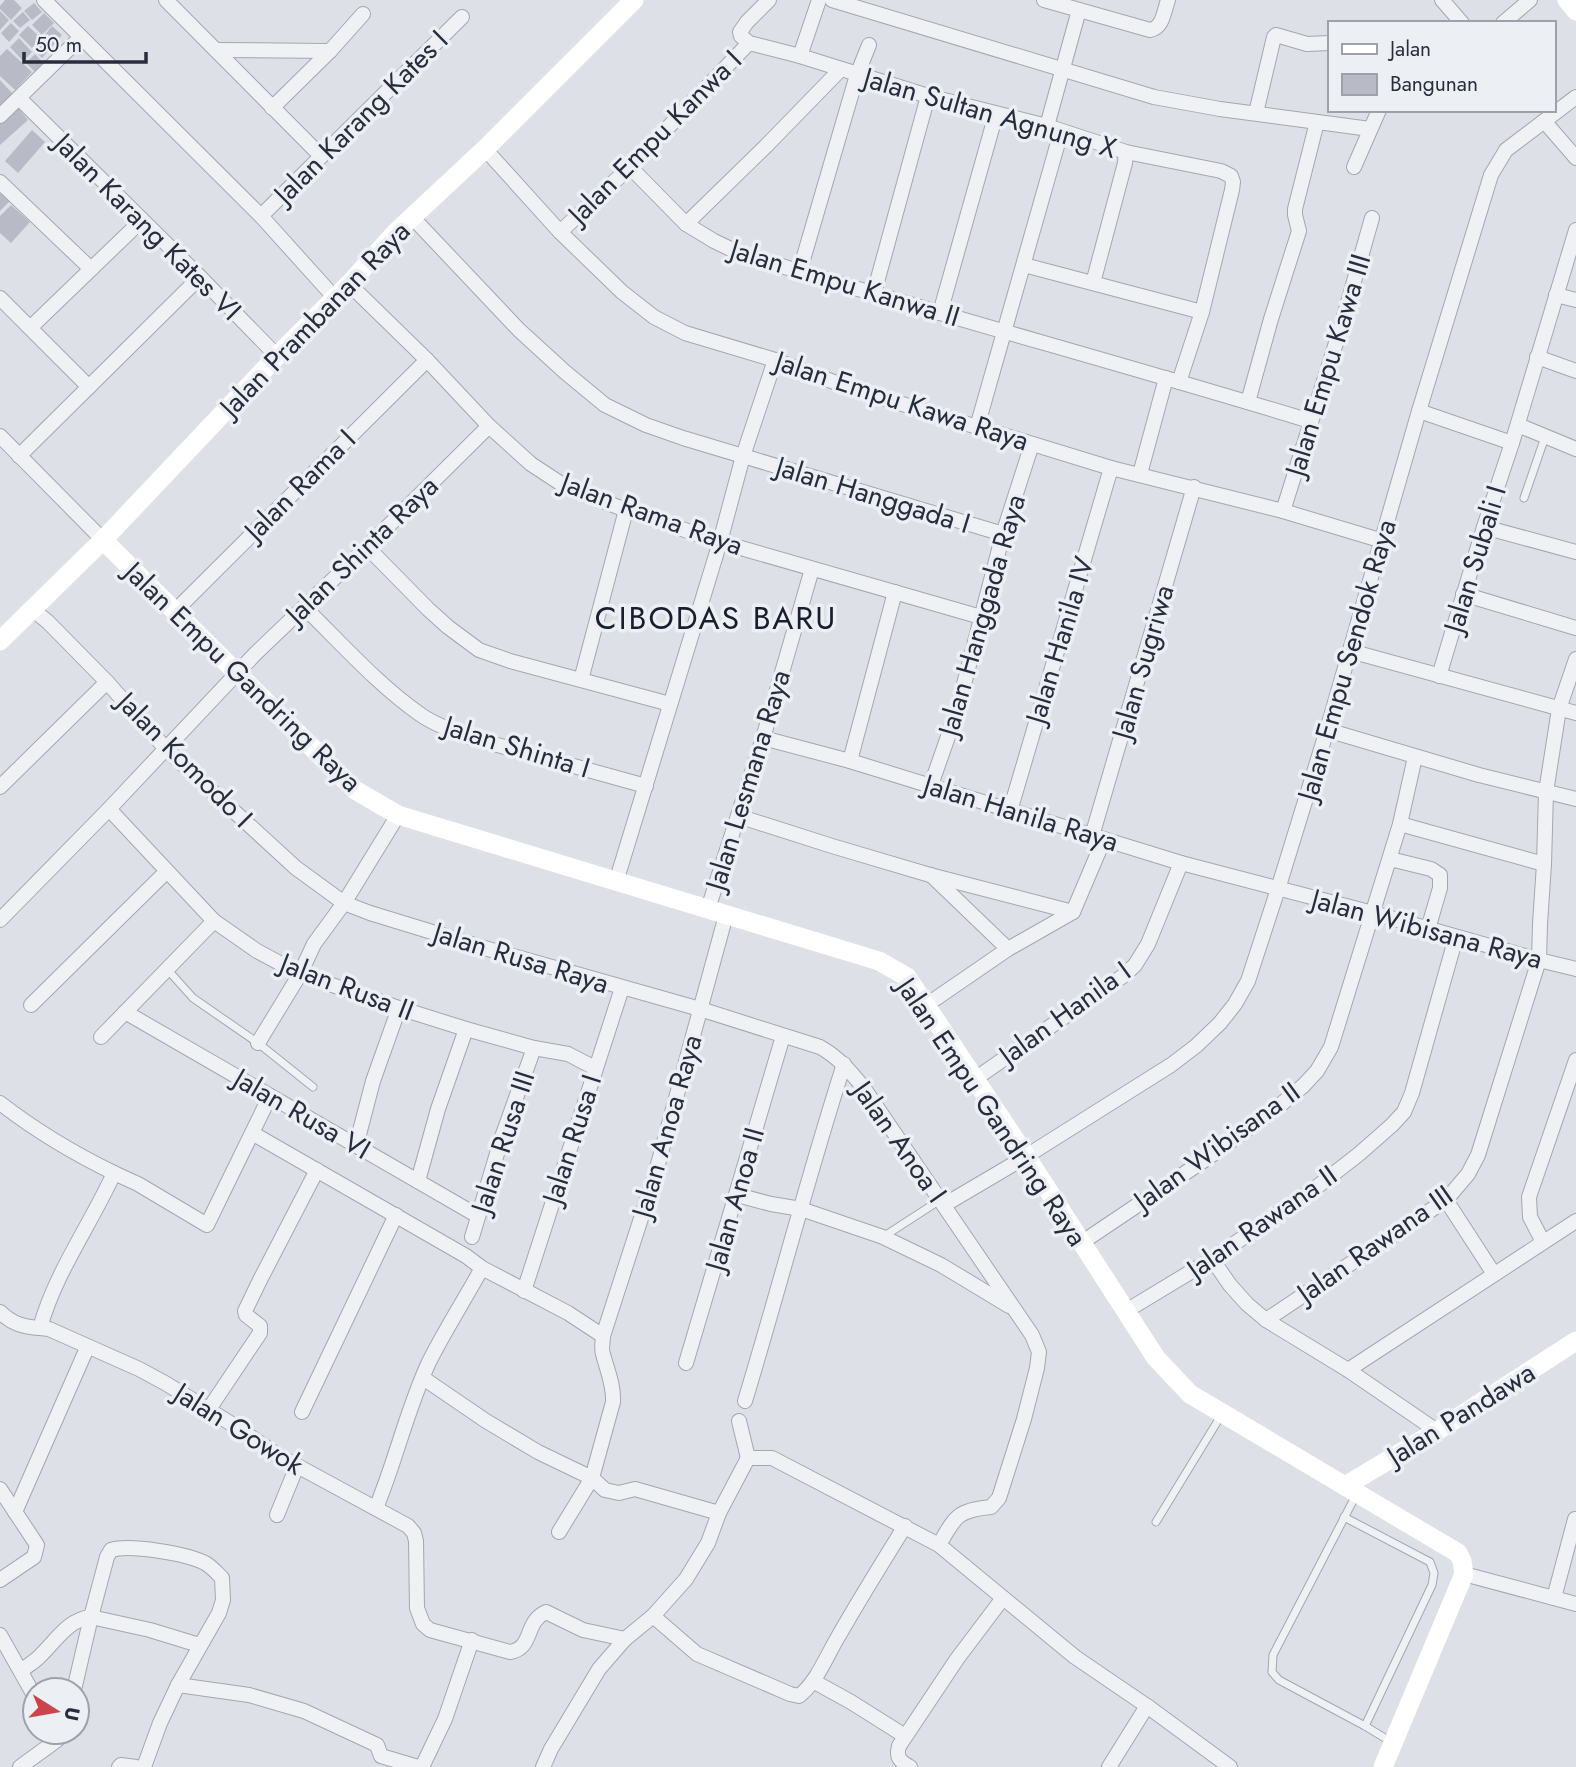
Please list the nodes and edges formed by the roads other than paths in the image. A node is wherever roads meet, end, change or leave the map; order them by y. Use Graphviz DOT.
graph roads {
  1 [pos="44,0"];
  2 [pos="166,0"];
  3 [pos="634,0"];
  4 [pos="769,0"];
  5 [pos="820,0"];
  6 [pos="832,0"];
  7 [pos="1044,0"];
  8 [pos="1168,0"];
  9 [pos="1442,0"];
  10 [pos="1530,0"];
  11 [pos="1567,0"];
  12 [pos="1079,10"];
  13 [pos="1576,11"];
  14 [pos="363,14"];
  15 [pos="462,17"];
  16 [pos="1460,21"];
  17 [pos="1505,21"];
  18 [pos="81,37"];
  19 [pos="749,43"];
  20 [pos="1328,43"];
  21 [pos="869,45"];
  22 [pos="216,50"];
  23 [pos="330,51"];
  24 [pos="800,56"];
  25 [pos="1063,68"];
  26 [pos="840,70"];
  27 [pos="857,75"];
  28 [pos="928,96"];
  29 [pos="1576,97"];
  30 [pos="19,98"];
  31 [pos="272,108"];
  32 [pos="1378,112"];
  33 [pos="1256,113"];
  34 [pos="996,114"];
  35 [pos="0,116"];
  36 [pos="1544,121"];
  37 [pos="1317,122"];
  38 [pos="1054,129"];
  39 [pos="1370,129"];
  40 [pos="485,149"];
  41 [pos="1126,152"];
  42 [pos="321,156"];
  43 [pos="1576,158"];
  44 [pos="630,167"];
  45 [pos="1354,167"];
  46 [pos="0,182"];
  47 [pos="261,216"];
  48 [pos="413,218"];
  49 [pos="1372,218"];
  50 [pos="142,220"];
  51 [pos="686,224"];
  52 [pos="1576,230"];
  53 [pos="560,232"];
  54 [pos="1024,265"];
  55 [pos="91,269"];
  56 [pos="800,270"];
  57 [pos="200,277"];
  58 [pos="1093,283"];
  59 [pos="342,290"];
  60 [pos="874,293"];
  61 [pos="1556,295"];
  62 [pos="0,298"];
  63 [pos="1576,300"];
  64 [pos="1202,312"];
  65 [pos="940,313"];
  66 [pos="30,328"];
  67 [pos="1004,332"];
  68 [pos="277,356"];
  69 [pos="1537,357"];
  70 [pos="775,359"];
  71 [pos="427,360"];
  72 [pos="1576,371"];
  73 [pos="1172,380"];
  74 [pos="89,387"];
  75 [pos="1248,402"];
  76 [pos="1419,411"];
  77 [pos="1310,421"];
  78 [pos="1518,425"];
  79 [pos="489,426"];
  80 [pos="977,427"];
  81 [pos="0,436"];
  82 [pos="1545,436"];
  83 [pos="1513,443"];
  84 [pos="1032,444"];
  85 [pos="1576,449"];
  86 [pos="19,456"];
  87 [pos="743,456"];
  88 [pos="1111,468"];
  89 [pos="1140,474"];
  90 [pos="1194,487"];
  91 [pos="1524,498"];
  92 [pos="626,510"];
  93 [pos="1283,511"];
  94 [pos="1484,527"];
  95 [pos="1003,534"];
  96 [pos="103,540"];
  97 [pos="1382,541"];
  98 [pos="720,542"];
  99 [pos="367,547"];
  100 [pos="1576,552"];
  101 [pos="812,569"];
  102 [pos="895,592"];
  103 [pos="1463,594"];
  104 [pos="304,607"];
  105 [pos="32,609"];
  106 [pos="175,611"];
  107 [pos="981,617"];
  108 [pos="1576,628"];
  109 [pos="0,641"];
  110 [pos="1350,651"];
  111 [pos="1576,659"];
  112 [pos="236,674"];
  113 [pos="1440,676"];
  114 [pos="581,680"];
  115 [pos="107,682"];
  116 [pos="670,704"];
  117 [pos="1559,709"];
  118 [pos="1576,713"];
  119 [pos="1327,730"];
  120 [pos="763,738"];
  121 [pos="166,749"];
  122 [pos="1415,757"];
  123 [pos="850,761"];
  124 [pos="932,785"];
  125 [pos="646,786"];
  126 [pos="0,787"];
  127 [pos="1546,792"];
  128 [pos="1576,799"];
  129 [pos="109,809"];
  130 [pos="1010,811"];
  131 [pos="398,815"];
  132 [pos="738,816"];
  133 [pos="1400,824"];
  134 [pos="1098,838"];
  135 [pos="1390,859"];
  136 [pos="1181,863"];
  137 [pos="1545,864"];
  138 [pos="166,872"];
  139 [pos="930,875"];
  140 [pos="616,882"];
  141 [pos="1278,889"];
  142 [pos="344,903"];
  143 [pos="717,912"];
  144 [pos="1073,912"];
  145 [pos="1373,913"];
  146 [pos="0,919"];
  147 [pos="214,921"];
  148 [pos="1428,929"];
  149 [pos="1456,937"];
  150 [pos="1008,950"];
  151 [pos="1539,960"];
  152 [pos="1576,968"];
  153 [pos="166,969"];
  154 [pos="300,974"];
  155 [pos="622,988"];
  156 [pos="32,1005"];
  157 [pos="925,1006"];
  158 [pos="399,1009"];
  159 [pos="700,1009"];
  160 [pos="125,1012"];
  161 [pos="466,1029"];
  162 [pos="783,1036"];
  163 [pos="100,1037"];
  164 [pos="258,1043"];
  165 [pos="534,1048"];
  166 [pos="1576,1059"];
  167 [pos="844,1064"];
  168 [pos="595,1068"];
  169 [pos="975,1079"];
  170 [pos="313,1087"];
  171 [pos="271,1096"];
  172 [pos="1,1106"];
  173 [pos="252,1133"];
  174 [pos="356,1146"];
  175 [pos="1026,1156"];
  176 [pos="317,1170"];
  177 [pos="114,1172"];
  178 [pos="418,1181"];
  179 [pos="737,1195"];
  180 [pos="1446,1200"];
  181 [pos="942,1203"];
  182 [pos="801,1209"];
  183 [pos="396,1215"];
  184 [pos="478,1216"];
  185 [pos="1576,1221"];
  186 [pos="472,1237"];
  187 [pos="883,1237"];
  188 [pos="1543,1242"];
  189 [pos="1081,1243"];
  190 [pos="1212,1259"];
  191 [pos="482,1268"];
  192 [pos="1494,1274"];
  193 [pos="524,1291"];
  194 [pos="1013,1308"];
  195 [pos="1125,1311"];
  196 [pos="0,1312"];
  197 [pos="1266,1320"];
  198 [pos="40,1328"];
  199 [pos="603,1336"];
  200 [pos="1576,1341"];
  201 [pos="87,1348"];
  202 [pos="686,1363"];
  203 [pos="1348,1370"];
  204 [pos="423,1378"];
  205 [pos="745,1401"];
  206 [pos="209,1409"];
  207 [pos="302,1412"];
  208 [pos="1223,1413"];
  209 [pos="739,1421"];
  210 [pos="1437,1431"];
  211 [pos="748,1458"];
  212 [pos="297,1466"];
  213 [pos="592,1478"];
  214 [pos="0,1489"];
  215 [pos="1351,1490"];
  216 [pos="376,1508"];
  217 [pos="15,1512"];
  218 [pos="719,1513"];
  219 [pos="277,1515"];
  220 [pos="1344,1517"];
  221 [pos="1575,1519"];
  222 [pos="1156,1522"];
  223 [pos="905,1526"];
  224 [pos="559,1532"];
  225 [pos="939,1545"];
  226 [pos="1464,1574"];
  227 [pos="0,1580"];
  228 [pos="1003,1598"];
  229 [pos="1554,1598"];
  230 [pos="1576,1604"];
  231 [pos="653,1616"];
  232 [pos="91,1617"];
  233 [pos="0,1635"];
  234 [pos="625,1639"];
  235 [pos="472,1640"];
  236 [pos="199,1646"];
  237 [pos="21,1671"];
  238 [pos="24,1676"];
  239 [pos="77,1676"];
  240 [pos="813,1681"];
  241 [pos="178,1685"];
  242 [pos="1147,1706"];
  243 [pos="1365,1726"];
  244 [pos="905,1736"];
  245 [pos="1394,1744"];
  246 [pos="45,1746"];
  247 [pos="20,1767"];
  248 [pos="119,1767"];
  249 [pos="136,1767"];
  250 [pos="144,1767"];
  251 [pos="420,1767"];
  252 [pos="543,1767"];
  253 [pos="910,1767"];
  254 [pos="1109,1767"];
  255 [pos="1230,1767"];
  256 [pos="1383,1767"];
  1 -- 18 [label="street, Jalan Rama Raya"];
  2 -- 22 [label="street"];
  3 -- 40 [label="street, Jalan Prambanan Raya"];
  4 -- 19 [label="street"];
  5 -- 24 [label="street"];
  6 -- 25 [label="street"];
  7 -- 12 [label="street"];
  8 -- 12 [label="street"];
  9 -- 16 [label="street"];
  10 -- 17 [label="street"];
  11 -- 13 [label="street"];
  12 -- 25 [label="street"];
  14 -- 23 [label="street"];
  15 -- 42 [label="street, Jalan Karang Kates I"];
  18 -- 30 [label="street"];
  18 -- 47 [label="street, Jalan Rama Raya"];
  19 -- 24 [label="street, Jalan Sultan Agnung X"];
  19 -- 44 [label="street, Jalan Empu Kanwa I"];
  20 -- 33 [label="street"];
  21 -- 27 [label="street"];
  22 -- 23 [label="street"];
  22 -- 31 [label="street"];
  23 -- 31 [label="street"];
  24 -- 26 [label="street, Jalan Sultan Agnung X"];
  25 -- 33 [label="street"];
  25 -- 38 [label="street"];
  26 -- 27 [label="street, Jalan Sultan Agnung X"];
  26 -- 51 [label="street"];
  27 -- 28 [label="street, Jalan Sultan Agnung X"];
  27 -- 56 [label="street"];
  28 -- 34 [label="street, Jalan Sultan Agnung X"];
  28 -- 60 [label="street"];
  29 -- 36 [label="street, Jalan Empu Sendok Raya"];
  30 -- 35 [label="street"];
  30 -- 50 [label="street, Jalan Karang Kates VI"];
  31 -- 42 [label="street"];
  32 -- 39 [label="street"];
  33 -- 37 [label="street"];
  34 -- 38 [label="street, Jalan Sultan Agnung X"];
  34 -- 65 [label="street"];
  36 -- 43 [label="street"];
  36 -- 76 [label="street, Jalan Empu Sendok Raya"];
  37 -- 39 [label="street"];
  37 -- 75 [label="street"];
  38 -- 41 [label="street, Jalan Sultan Agnung X"];
  38 -- 54 [label="street"];
  39 -- 45 [label="street"];
  40 -- 48 [label="street, Jalan Prambanan Raya"];
  40 -- 53 [label="street, Jalan Empu Kawa Raya"];
  41 -- 58 [label="street"];
  41 -- 64 [label="street, Jalan Sultan Agnung X"];
  42 -- 47 [label="street, Jalan Karang Kates I"];
  44 -- 51 [label="street, Jalan Empu Kanwa II"];
  44 -- 53 [label="street, Jalan Empu Kanwa I"];
  46 -- 55 [label="street"];
  47 -- 59 [label="street, Jalan Rama Raya"];
  48 -- 59 [label="street, Jalan Prambanan Raya"];
  48 -- 87 [label="street, Jalan Hanggada I"];
  49 -- 77 [label="street, Jalan Empu Kawa III"];
  50 -- 55 [label="street"];
  50 -- 57 [label="street, Jalan Karang Kates VI"];
  51 -- 56 [label="street, Jalan Empu Kanwa II"];
  52 -- 61 [label="street, Jalan Subali I"];
  53 -- 70 [label="street, Jalan Empu Kawa Raya"];
  54 -- 58 [label="street"];
  54 -- 67 [label="street"];
  55 -- 66 [label="street"];
  56 -- 60 [label="street, Jalan Empu Kanwa II"];
  57 -- 68 [label="street, Jalan Karang Kates VI"];
  57 -- 74 [label="street"];
  58 -- 64 [label="street"];
  59 -- 68 [label="street, Jalan Prambanan Raya"];
  59 -- 71 [label="street, Jalan Rama Raya"];
  60 -- 65 [label="street, Jalan Empu Kanwa II"];
  61 -- 63 [label="street"];
  61 -- 69 [label="street, Jalan Subali I"];
  62 -- 66 [label="street"];
  64 -- 73 [label="street"];
  65 -- 67 [label="street, Jalan Empu Kanwa II"];
  66 -- 74 [label="street"];
  67 -- 73 [label="street, Jalan Empu Kanwa II"];
  67 -- 80 [label="street"];
  68 -- 96 [label="street, Jalan Prambanan Raya"];
  69 -- 72 [label="street"];
  69 -- 78 [label="street, Jalan Subali I"];
  70 -- 80 [label="street, Jalan Empu Kawa Raya"];
  70 -- 87 [label="street"];
  71 -- 79 [label="street, Jalan Rama Raya"];
  71 -- 106 [label="street, Jalan Rama I"];
  73 -- 75 [label="street, Jalan Empu Kanwa II"];
  73 -- 89 [label="street"];
  74 -- 86 [label="street"];
  75 -- 77 [label="street, Jalan Empu Kanwa II"];
  76 -- 83 [label="street"];
  76 -- 97 [label="street, Jalan Empu Sendok Raya"];
  77 -- 93 [label="street, Jalan Empu Kawa III"];
  78 -- 82 [label="street"];
  78 -- 83 [label="street, Jalan Subali I"];
  79 -- 92 [label="street, Jalan Rama Raya"];
  79 -- 99 [label="street, Jalan Shinta Raya"];
  80 -- 84 [label="street, Jalan Empu Kawa Raya"];
  81 -- 86 [label="street"];
  82 -- 85 [label="street"];
  82 -- 91 [label="lane"];
  83 -- 94 [label="street, Jalan Subali I"];
  84 -- 88 [label="street, Jalan Empu Kawa Raya"];
  84 -- 95 [label="street, Jalan Hanggada Raya"];
  86 -- 96 [label="street"];
  87 -- 95 [label="street, Jalan Hanggada I"];
  87 -- 98 [label="street"];
  88 -- 89 [label="street, Jalan Empu Kawa Raya"];
  88 -- 130 [label="street, Jalan Hanila IV"];
  89 -- 90 [label="street, Jalan Empu Kawa Raya"];
  90 -- 93 [label="street, Jalan Empu Kawa Raya"];
  90 -- 134 [label="street, Jalan Sugriwa"];
  92 -- 98 [label="street, Jalan Rama Raya"];
  92 -- 114 [label="street"];
  93 -- 97 [label="street, Jalan Empu Kawa Raya"];
  94 -- 100 [label="street"];
  94 -- 103 [label="street, Jalan Subali I"];
  95 -- 107 [label="street, Jalan Hanggada Raya"];
  96 -- 105 [label="street, Jalan Prambanan Raya"];
  96 -- 106 [label="street, Jalan Empu Gandring Raya"];
  97 -- 110 [label="street, Jalan Empu Sendok Raya"];
  98 -- 101 [label="street, Jalan Rama Raya"];
  98 -- 116 [label="street"];
  99 -- 104 [label="street, Jalan Shinta Raya"];
  99 -- 114 [label="street"];
  101 -- 102 [label="street, Jalan Rama Raya"];
  101 -- 120 [label="street, Jalan Lesmana Raya"];
  102 -- 107 [label="street, Jalan Rama Raya"];
  102 -- 123 [label="street"];
  103 -- 108 [label="street"];
  103 -- 113 [label="street, Jalan Subali I"];
  104 -- 112 [label="street, Jalan Shinta Raya"];
  104 -- 125 [label="street, Jalan Shinta I"];
  105 -- 109 [label="street, Jalan Prambanan Raya"];
  105 -- 115 [label="street, Jalan Komodo I"];
  106 -- 112 [label="street, Jalan Empu Gandring Raya"];
  107 -- 124 [label="street, Jalan Hanggada Raya"];
  110 -- 113 [label="street"];
  110 -- 119 [label="street, Jalan Empu Sendok Raya"];
  111 -- 117 [label="street, Jalan Rawana III"];
  112 -- 121 [label="street, Jalan Shinta Raya"];
  112 -- 131 [label="street, Jalan Empu Gandring Raya"];
  113 -- 117 [label="street"];
  114 -- 116 [label="street"];
  115 -- 121 [label="street, Jalan Komodo I"];
  115 -- 126 [label="street"];
  116 -- 125 [label="street"];
  117 -- 118 [label="street"];
  117 -- 127 [label="street, Jalan Rawana III"];
  119 -- 122 [label="street"];
  119 -- 141 [label="street, Jalan Empu Sendok Raya"];
  120 -- 123 [label="street, Jalan Hanila Raya"];
  120 -- 132 [label="street, Jalan Lesmana Raya"];
  121 -- 129 [label="street, Jalan Shinta Raya"];
  121 -- 142 [label="street, Jalan Komodo I"];
  122 -- 127 [label="street"];
  122 -- 133 [label="street, Jalan Wibisana II"];
  123 -- 124 [label="street, Jalan Hanila Raya"];
  124 -- 130 [label="street, Jalan Hanila Raya"];
  125 -- 140 [label="street"];
  127 -- 128 [label="street"];
  127 -- 137 [label="street, Jalan Rawana III"];
  129 -- 138 [label="street, Jalan Rusa II"];
  129 -- 146 [label="street, Jalan Shinta Raya"];
  130 -- 134 [label="street, Jalan Hanila Raya"];
  131 -- 140 [label="street, Jalan Empu Gandring Raya"];
  131 -- 142 [label="street"];
  132 -- 139 [label="street"];
  132 -- 143 [label="street, Jalan Lesmana Raya"];
  133 -- 135 [label="street, Jalan Wibisana II"];
  133 -- 137 [label="street"];
  134 -- 136 [label="street, Jalan Hanila Raya"];
  134 -- 144 [label="street, Jalan Sugriwa"];
  135 -- 145 [label="street, Jalan Wibisana II"];
  135 -- 148 [label="street"];
  136 -- 141 [label="street, Jalan Hanila Raya"];
  136 -- 169 [label="street, Jalan Hanila I"];
  137 -- 151 [label="street, Jalan Rawana III"];
  138 -- 147 [label="street, Jalan Rusa II"];
  138 -- 156 [label="street"];
  139 -- 144 [label="street"];
  139 -- 150 [label="street"];
  140 -- 143 [label="street, Jalan Empu Gandring Raya"];
  141 -- 145 [label="street, Jalan Wibisana Raya"];
  141 -- 175 [label="street, Jalan Empu Sendok Raya"];
  142 -- 154 [label="street"];
  142 -- 155 [label="street, Jalan Rusa Raya"];
  143 -- 157 [label="street, Jalan Empu Gandring Raya"];
  143 -- 159 [label="street, Jalan Anoa Raya"];
  144 -- 150 [label="street"];
  145 -- 148 [label="street, Jalan Wibisana Raya"];
  145 -- 189 [label="street, Jalan Wibisana II"];
  147 -- 153 [label="street"];
  147 -- 154 [label="street, Jalan Rusa II"];
  148 -- 149 [label="street, Jalan Wibisana Raya"];
  149 -- 151 [label="street, Jalan Wibisana Raya"];
  149 -- 190 [label="street, Jalan Rawana II"];
  150 -- 157 [label="street"];
  151 -- 152 [label="street, Jalan Wibisana Raya"];
  151 -- 180 [label="street, Jalan Rawana III"];
  153 -- 160 [label="street"];
  153 -- 164 [label="lane"];
  154 -- 158 [label="street, Jalan Rusa II"];
  154 -- 164 [label="street"];
  155 -- 159 [label="street, Jalan Rusa Raya"];
  155 -- 168 [label="street, Jalan Rusa I"];
  157 -- 169 [label="street, Jalan Empu Gandring Raya"];
  158 -- 161 [label="street, Jalan Rusa II"];
  158 -- 174 [label="street"];
  159 -- 162 [label="street, Jalan Anoa I"];
  159 -- 199 [label="street, Jalan Anoa Raya"];
  160 -- 163 [label="street"];
  160 -- 171 [label="street, Jalan Rusa VI"];
  161 -- 165 [label="street, Jalan Rusa II"];
  161 -- 178 [label="street"];
  162 -- 167 [label="street, Jalan Anoa I"];
  162 -- 179 [label="street, Jalan Anoa II"];
  164 -- 170 [label="lane"];
  165 -- 168 [label="street, Jalan Rusa II"];
  165 -- 184 [label="street, Jalan Rusa III"];
  166 -- 188 [label="street"];
  167 -- 181 [label="street, Jalan Anoa I"];
  167 -- 182 [label="street"];
  168 -- 193 [label="street, Jalan Rusa I"];
  169 -- 175 [label="street, Jalan Empu Gandring Raya"];
  171 -- 173 [label="street"];
  171 -- 174 [label="street, Jalan Rusa VI"];
  172 -- 177 [label="street"];
  173 -- 176 [label="street"];
  173 -- 177 [label="street"];
  174 -- 178 [label="street, Jalan Rusa VI"];
  175 -- 181 [label="street, Jalan Empu Sendok Raya"];
  175 -- 189 [label="street, Jalan Empu Gandring Raya"];
  176 -- 183 [label="street"];
  176 -- 206 [label="street"];
  177 -- 198 [label="street"];
  178 -- 184 [label="street, Jalan Rusa VI"];
  179 -- 182 [label="street"];
  179 -- 202 [label="street, Jalan Anoa II"];
  180 -- 192 [label="street"];
  180 -- 197 [label="street, Jalan Rawana III"];
  181 -- 187 [label="lane"];
  181 -- 194 [label="street, Jalan Anoa I"];
  182 -- 187 [label="street"];
  182 -- 205 [label="street"];
  183 -- 191 [label="street"];
  183 -- 207 [label="street"];
  184 -- 186 [label="street, Jalan Rusa III"];
  185 -- 188 [label="street"];
  187 -- 194 [label="street"];
  188 -- 192 [label="street"];
  189 -- 195 [label="street, Jalan Empu Gandring Raya"];
  190 -- 195 [label="street, Jalan Rawana II"];
  190 -- 197 [label="street"];
  191 -- 193 [label="street"];
  191 -- 204 [label="street"];
  192 -- 203 [label="street"];
  193 -- 199 [label="street"];
  194 -- 225 [label="street, Jalan Anoa I"];
  195 -- 208 [label="street, Jalan Empu Gandring Raya"];
  196 -- 198 [label="street, Jalan Gowok"];
  197 -- 203 [label="street"];
  198 -- 201 [label="street, Jalan Gowok"];
  199 -- 213 [label="street"];
  200 -- 210 [label="street, Jalan Pandawa"];
  201 -- 206 [label="street, Jalan Gowok"];
  201 -- 217 [label="street"];
  203 -- 210 [label="street"];
  204 -- 213 [label="street"];
  204 -- 216 [label="street"];
  206 -- 212 [label="street, Jalan Gowok"];
  208 -- 215 [label="street, Jalan Empu Gandring Raya"];
  208 -- 222 [label="lane"];
  209 -- 211 [label="street"];
  210 -- 215 [label="street, Jalan Pandawa"];
  211 -- 218 [label="street"];
  211 -- 223 [label="street"];
  212 -- 216 [label="street, Jalan Gowok"];
  212 -- 219 [label="street"];
  213 -- 218 [label="street"];
  213 -- 224 [label="street"];
  214 -- 217 [label="street"];
  215 -- 220 [label="lane"];
  215 -- 226 [label="street, Jalan Empu Gandring Raya"];
  216 -- 235 [label="street, Jalan Gowok"];
  217 -- 227 [label="street"];
  218 -- 231 [label="street"];
  220 -- 243 [label="lane"];
  220 -- 243 [label="lane"];
  221 -- 229 [label="street"];
  223 -- 225 [label="street"];
  223 -- 240 [label="street"];
  225 -- 228 [label="street"];
  226 -- 229 [label="street"];
  226 -- 245 [label="street"];
  228 -- 242 [label="street"];
  228 -- 244 [label="street"];
  229 -- 230 [label="street"];
  231 -- 234 [label="street"];
  231 -- 240 [label="street"];
  232 -- 236 [label="street"];
  232 -- 236 [label="street"];
  232 -- 237 [label="street"];
  232 -- 239 [label="street"];
  233 -- 237 [label="street"];
  234 -- 235 [label="street, Jalan Gowok"];
  234 -- 252 [label="street"];
  235 -- 251 [label="street"];
  236 -- 241 [label="street"];
  237 -- 238 [label="street"];
  240 -- 244 [label="street"];
  241 -- 250 [label="street"];
  241 -- 251 [label="street"];
  242 -- 254 [label="street"];
  242 -- 255 [label="street"];
  243 -- 245 [label="lane"];
  244 -- 253 [label="street"];
  245 -- 256 [label="street"];
  246 -- 247 [label="street"];
  248 -- 249 [label="street"];
}
